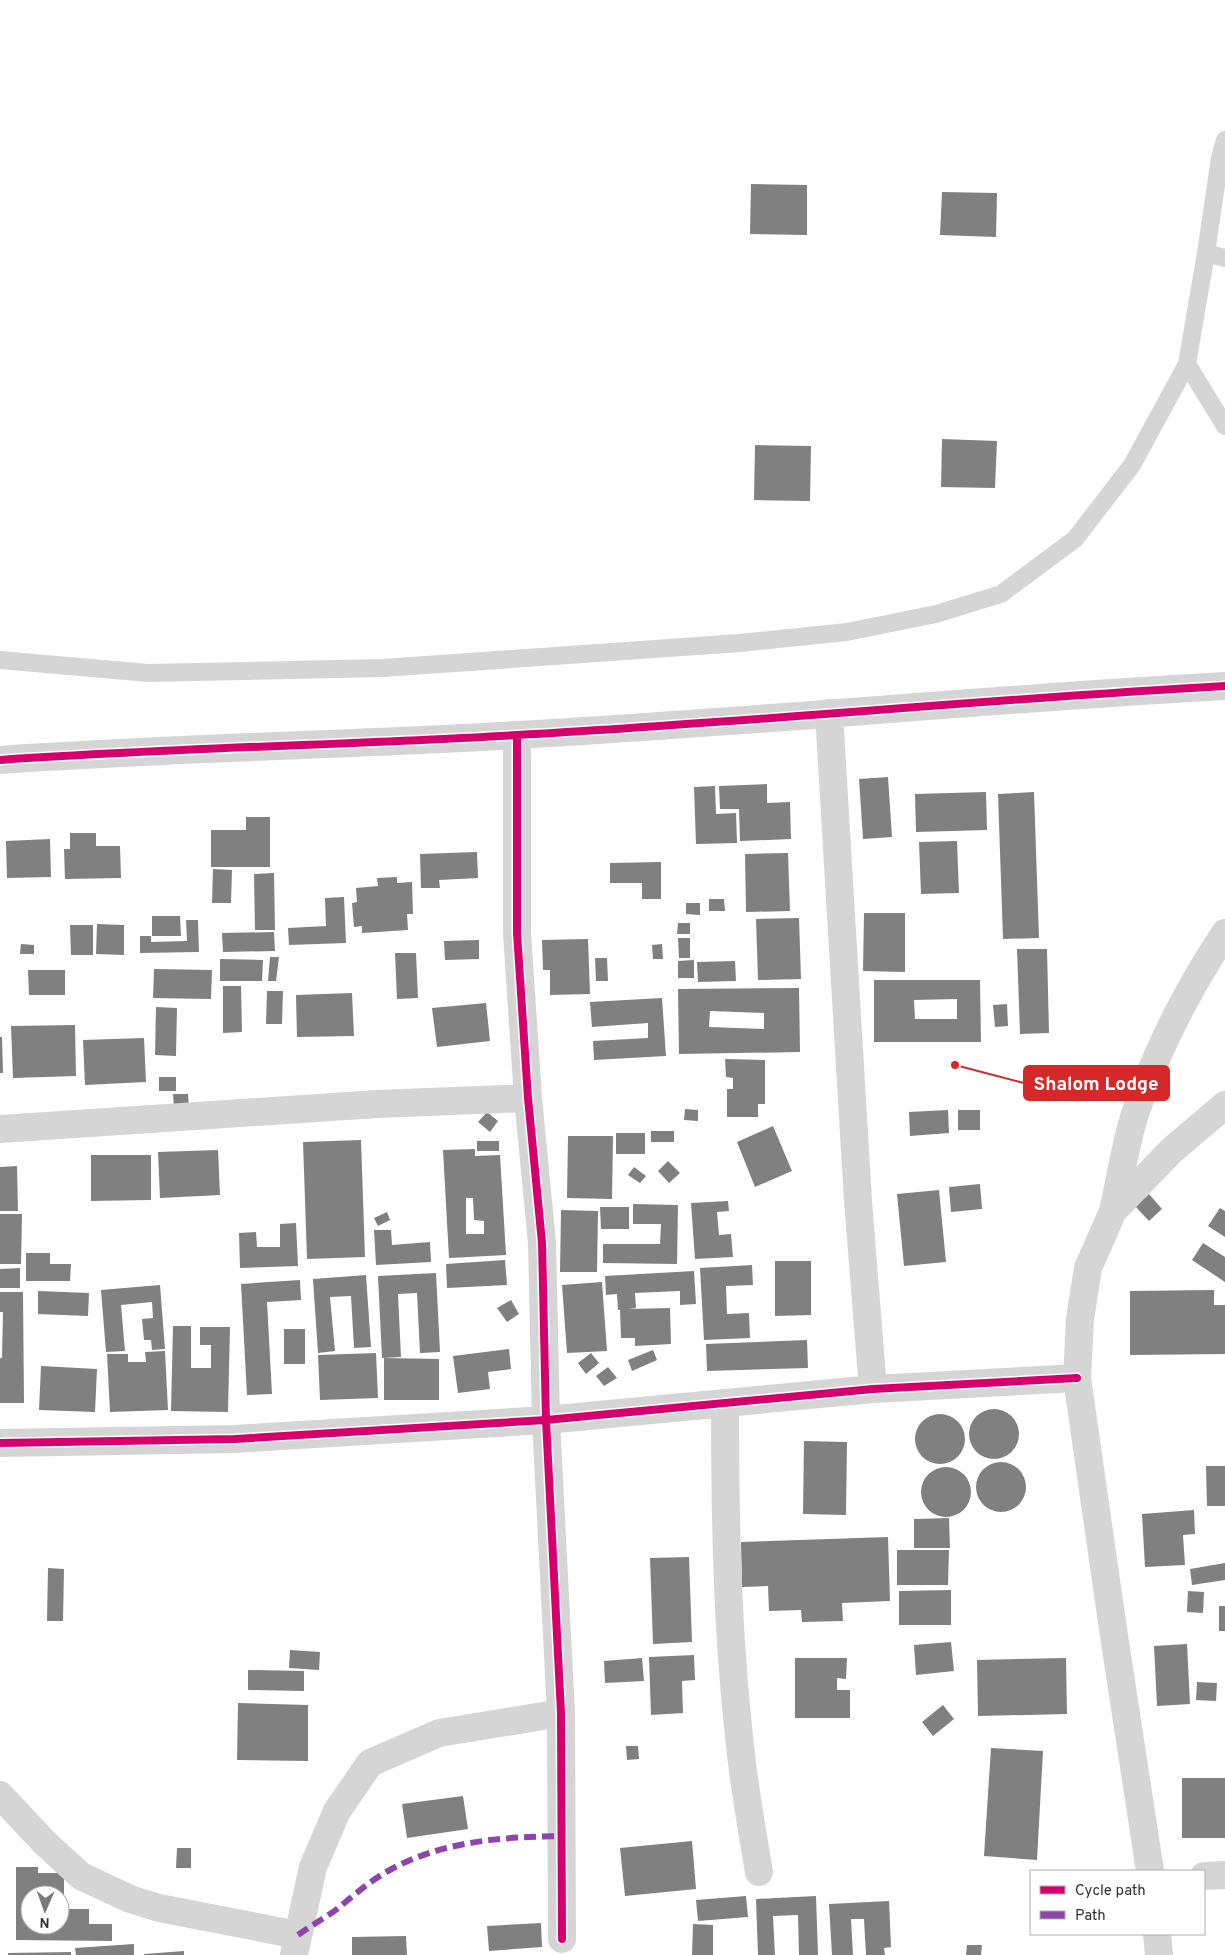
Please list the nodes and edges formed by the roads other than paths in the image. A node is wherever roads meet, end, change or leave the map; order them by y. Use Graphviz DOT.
graph roads {
  1 [pos="1225,140"];
  2 [pos="1206,253"];
  3 [pos="1225,258"];
  4 [pos="1187,364"];
  5 [pos="1225,426"];
  6 [pos="0,660"];
  7 [pos="1225,686"];
  8 [pos="829,713"];
  9 [pos="517,736"];
  10 [pos="0,760"];
  11 [pos="1225,933"];
  12 [pos="528,1098"];
  13 [pos="1225,1105"];
  14 [pos="0,1129"];
  15 [pos="1113,1211"];
  16 [pos="1077,1378"];
  17 [pos="873,1389"];
  18 [pos="726,1404"];
  19 [pos="546,1420"];
  20 [pos="0,1443"];
  21 [pos="561,1713"];
  22 [pos="0,1794"];
  23 [pos="1150,1870"];
  24 [pos="758,1872"];
  25 [pos="1225,1875"];
  26 [pos="1205,1876"];
  27 [pos="1157,1935"];
  28 [pos="562,1938"];
  29 [pos="296,1945"];
  30 [pos="1159,1955"];
  1 -- 2 [label="lane"];
  2 -- 3 [label="lane"];
  2 -- 4 [label="lane"];
  4 -- 5 [label="lane"];
  4 -- 6 [label="lane"];
  7 -- 8 [label="street"];
  8 -- 9 [label="street"];
  8 -- 17 [label="street"];
  9 -- 10 [label="street"];
  9 -- 12 [label="street"];
  11 -- 15 [label="street"];
  12 -- 14 [label="street"];
  12 -- 19 [label="street"];
  13 -- 15 [label="street"];
  15 -- 16 [label="street"];
  16 -- 17 [label="street"];
  16 -- 23 [label="street"];
  17 -- 18 [label="street"];
  18 -- 19 [label="street"];
  18 -- 24 [label="street"];
  19 -- 20 [label="street"];
  19 -- 21 [label="street"];
  21 -- 28 [label="street"];
  21 -- 29 [label="street"];
  22 -- 29 [label="street"];
  25 -- 26 [label="street"];
  27 -- 30 [label="street"];
}
